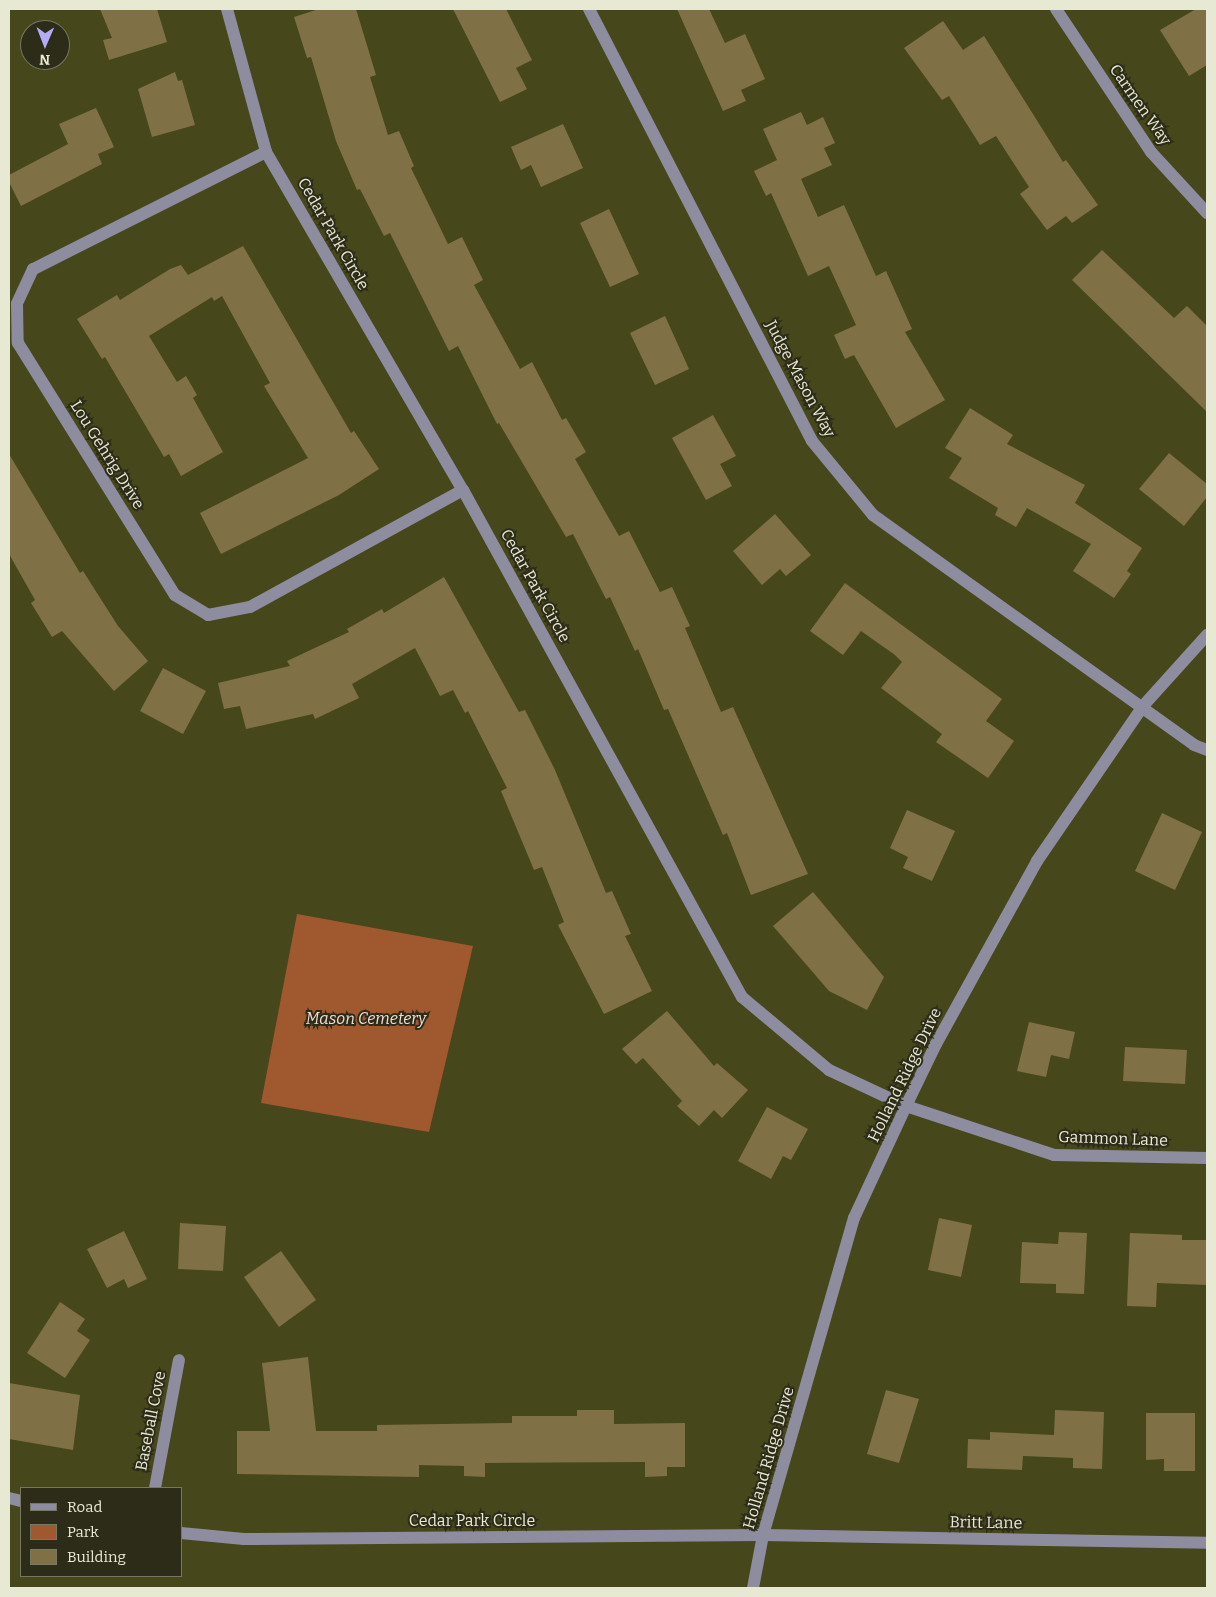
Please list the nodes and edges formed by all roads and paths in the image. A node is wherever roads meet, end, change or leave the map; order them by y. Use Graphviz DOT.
graph roads {
  1 [pos="227,9"];
  2 [pos="589,9"];
  3 [pos="1056,9"];
  4 [pos="266,152"];
  5 [pos="1207,213"];
  6 [pos="464,490"];
  7 [pos="1207,635"];
  8 [pos="1142,706"];
  9 [pos="1207,750"];
  10 [pos="906,1106"];
  11 [pos="1207,1158"];
  12 [pos="179,1360"];
  13 [pos="155,1487"];
  14 [pos="182,1533"];
  15 [pos="764,1535"];
  16 [pos="1207,1543"];
  17 [pos="753,1588"];
  1 -- 4 [label="street, Cedar Park Circle"];
  2 -- 8 [label="street, Judge Mason Way"];
  3 -- 5 [label="street, Carmen Way"];
  4 -- 6 [label="street, Cedar Park Circle"];
  4 -- 6 [label="street, Lou Gehrig Drive"];
  6 -- 10 [label="street, Cedar Park Circle"];
  7 -- 8 [label="street, Holland Ridge Drive"];
  8 -- 9 [label="street, Judge Mason Way"];
  8 -- 10 [label="street, Holland Ridge Drive"];
  10 -- 11 [label="street, Gammon Lane"];
  10 -- 15 [label="street, Holland Ridge Drive"];
  12 -- 13 [label="street, Baseball Cove"];
  14 -- 15 [label="street, Cedar Park Circle"];
  15 -- 16 [label="street, Britt Lane"];
  15 -- 17 [label="street, Holland Ridge Drive"];
}
